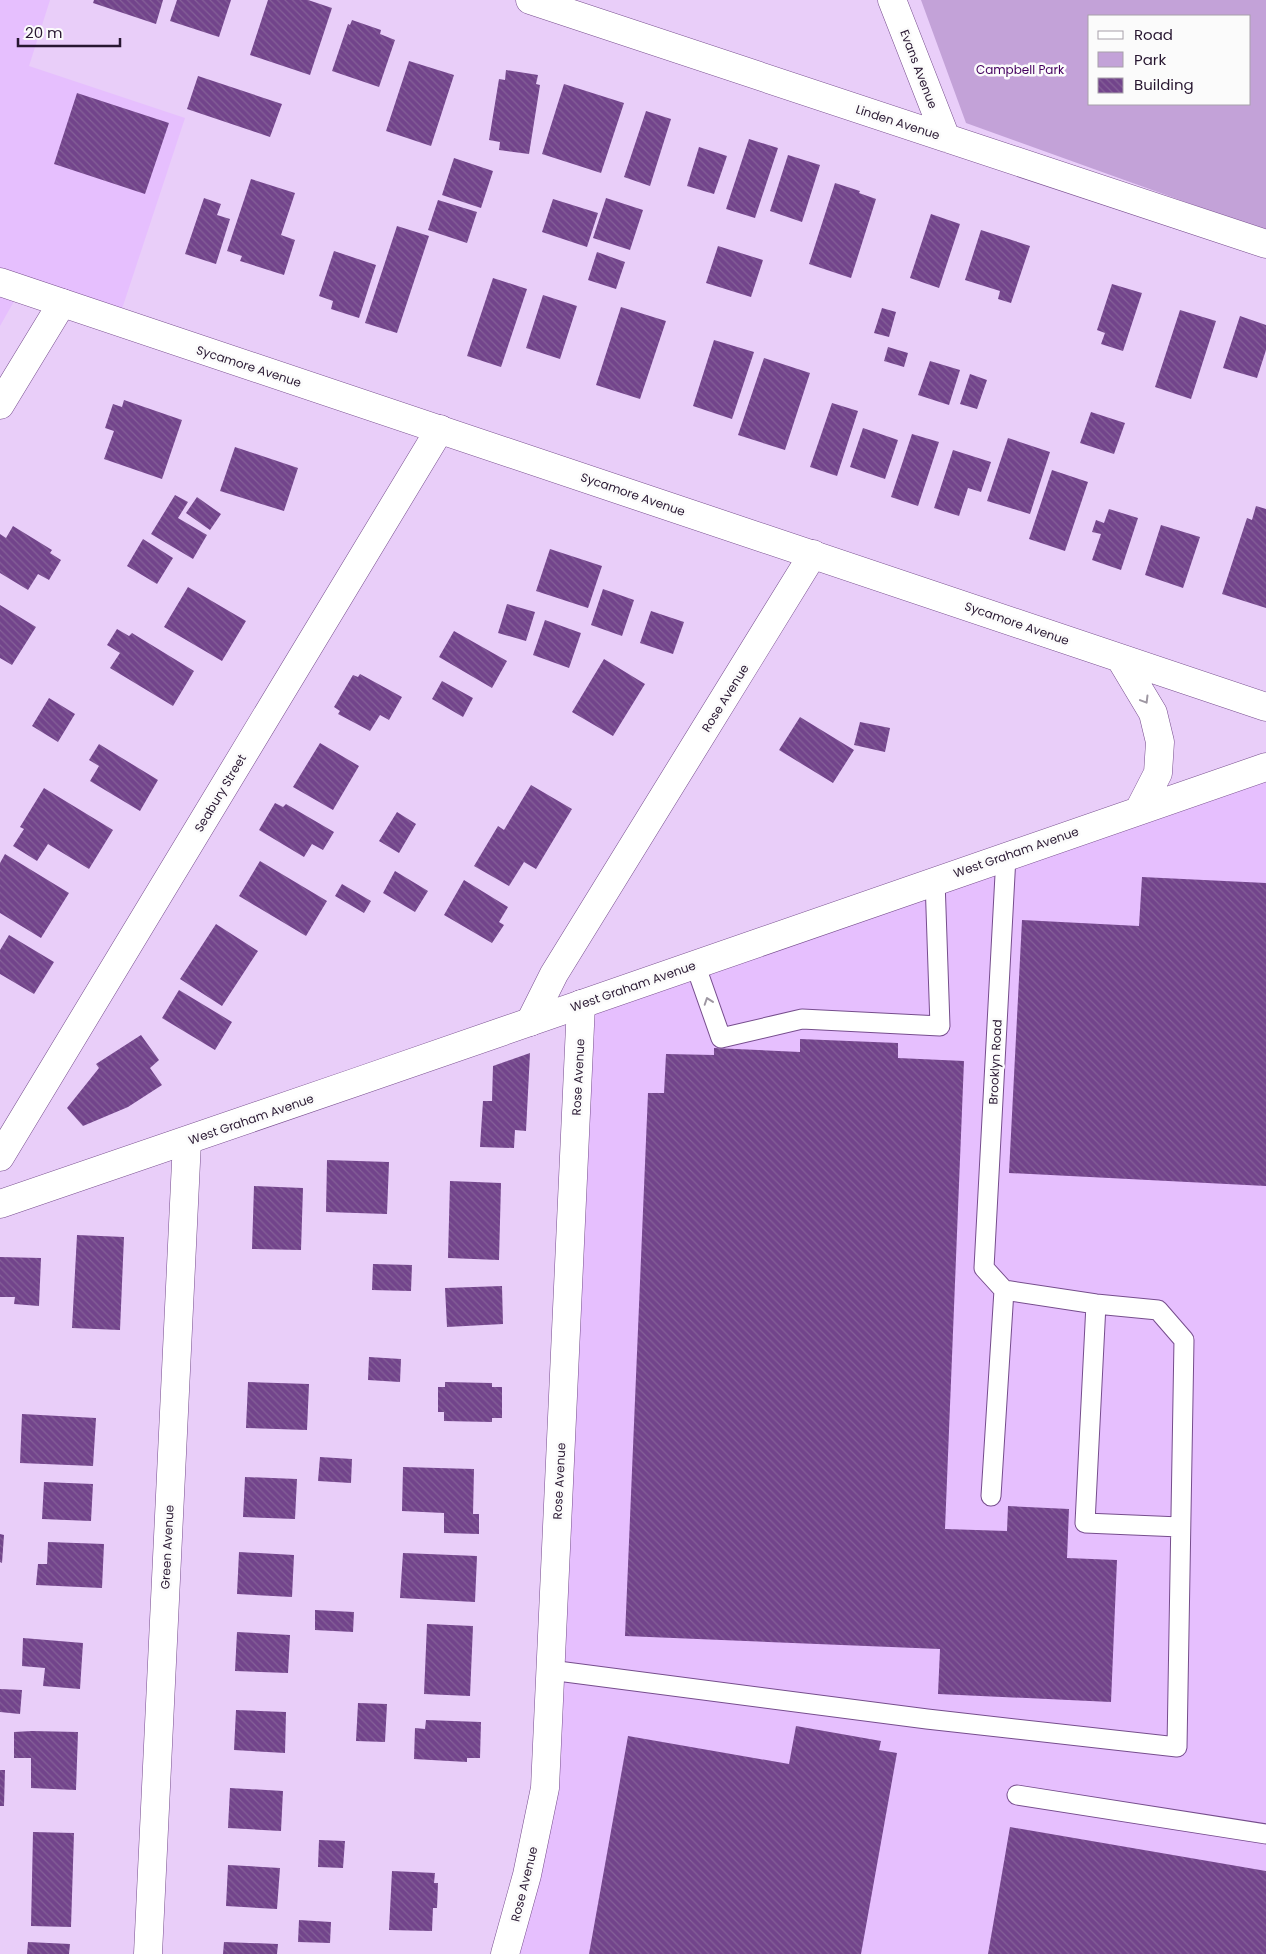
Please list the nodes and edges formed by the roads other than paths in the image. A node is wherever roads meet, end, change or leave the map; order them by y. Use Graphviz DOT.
graph roads {
  1 [pos="530,0"];
  2 [pos="892,0"];
  3 [pos="946,138"];
  4 [pos="1266,244"];
  5 [pos="0,282"];
  6 [pos="62,303"];
  7 [pos="0,406"];
  8 [pos="440,429"];
  9 [pos="813,554"];
  10 [pos="1120,658"];
  11 [pos="1266,707"];
  12 [pos="1266,767"];
  13 [pos="1139,810"];
  14 [pos="1006,856"];
  15 [pos="935,880"];
  16 [pos="695,964"];
  17 [pos="581,1004"];
  18 [pos="530,1022"];
  19 [pos="187,1141"];
  20 [pos="0,1157"];
  21 [pos="0,1204"];
  22 [pos="1004,1290"];
  23 [pos="1096,1304"];
  24 [pos="991,1496"];
  25 [pos="1180,1527"];
  26 [pos="550,1670"];
  27 [pos="1017,1795"];
  28 [pos="1266,1834"];
  29 [pos="148,1954"];
  30 [pos="506,1954"];
  1 -- 3 [label="street, Linden Avenue"];
  2 -- 3 [label="street, Evans Avenue"];
  3 -- 4 [label="street, Linden Avenue"];
  5 -- 6 [label="street, Sycamore Avenue"];
  6 -- 7 [label="street"];
  6 -- 8 [label="street, Sycamore Avenue"];
  8 -- 9 [label="street, Sycamore Avenue"];
  8 -- 20 [label="street, Seabury Street"];
  9 -- 10 [label="street, Sycamore Avenue"];
  9 -- 18 [label="street, Rose Avenue"];
  10 -- 11 [label="street, Sycamore Avenue"];
  10 -- 13 [label="street, one-way"];
  12 -- 13 [label="street, West Graham Avenue"];
  13 -- 14 [label="street, West Graham Avenue"];
  14 -- 15 [label="street, West Graham Avenue"];
  14 -- 22 [label="lane, Brooklyn Road"];
  15 -- 16 [label="street, West Graham Avenue"];
  15 -- 16 [label="lane, one-way"];
  16 -- 17 [label="street, West Graham Avenue"];
  17 -- 18 [label="street, West Graham Avenue"];
  17 -- 26 [label="street, Rose Avenue"];
  18 -- 19 [label="street, West Graham Avenue"];
  19 -- 21 [label="street, West Graham Avenue"];
  19 -- 29 [label="street, Green Avenue"];
  22 -- 23 [label="lane"];
  22 -- 24 [label="lane"];
  23 -- 25 [label="lane"];
  23 -- 25 [label="lane"];
  25 -- 26 [label="lane"];
  26 -- 30 [label="street, Rose Avenue"];
  27 -- 28 [label="lane"];
}
